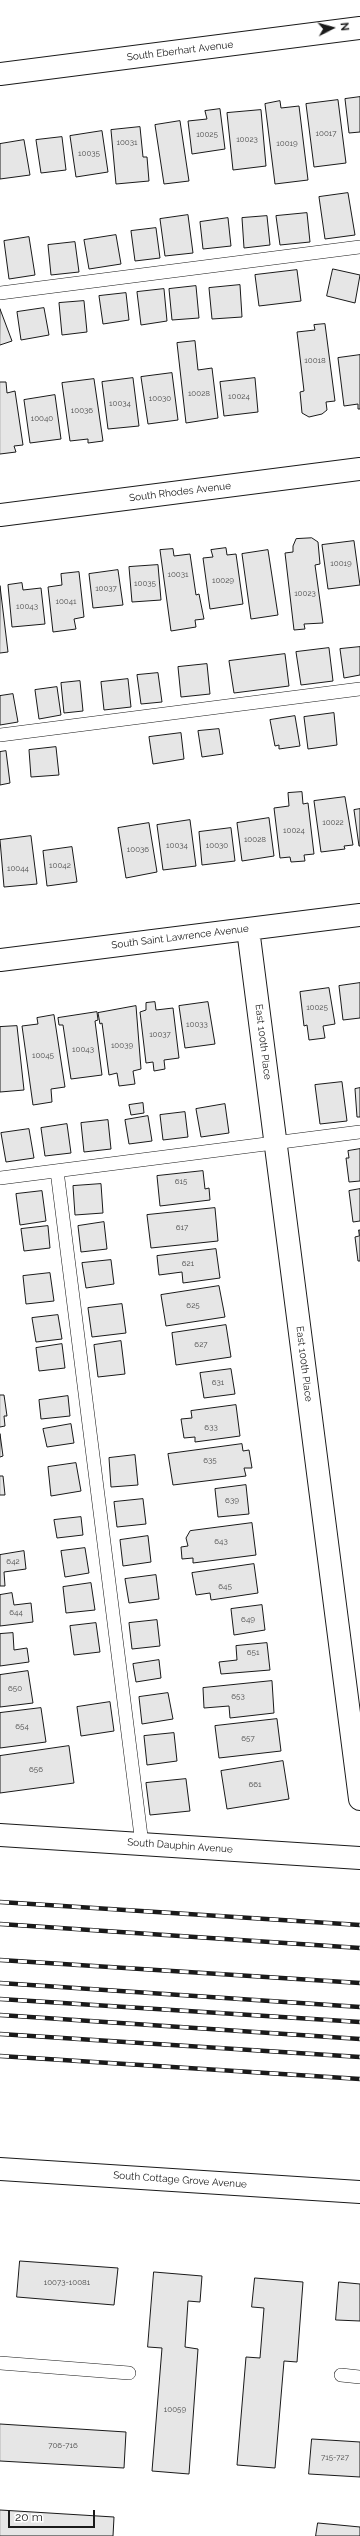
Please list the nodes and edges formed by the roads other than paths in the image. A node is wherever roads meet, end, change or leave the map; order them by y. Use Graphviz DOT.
graph roads {
  1 [pos="360,28"];
  2 [pos="0,74"];
  3 [pos="360,247"];
  4 [pos="0,293"];
  5 [pos="360,469"];
  6 [pos="0,514"];
  7 [pos="360,689"];
  8 [pos="0,735"];
  9 [pos="360,915"];
  10 [pos="248,929"];
  11 [pos="0,960"];
  12 [pos="360,1132"];
  13 [pos="276,1143"];
  14 [pos="57,1171"];
  15 [pos="0,1178"];
  16 [pos="360,1799"];
  17 [pos="0,1835"];
  18 [pos="142,1844"];
  19 [pos="360,1858"];
  20 [pos="0,2169"];
  21 [pos="360,2192"];
  22 [pos="0,2363"];
  23 [pos="129,2373"];
  24 [pos="341,2375"];
  25 [pos="360,2377"];
  1 -- 2 [label="street, South Eberhart Avenue"];
  3 -- 4 [label="lane"];
  5 -- 6 [label="street, South Rhodes Avenue"];
  7 -- 8 [label="lane"];
  9 -- 10 [label="street, South Saint Lawrence Avenue"];
  10 -- 11 [label="street, South Saint Lawrence Avenue"];
  10 -- 13 [label="street, East 100th Place"];
  12 -- 13 [label="lane"];
  13 -- 14 [label="lane"];
  13 -- 16 [label="street, East 100th Place"];
  14 -- 15 [label="lane"];
  14 -- 18 [label="lane"];
  17 -- 18 [label="street, South Dauphin Avenue"];
  18 -- 19 [label="street, South Dauphin Avenue"];
  20 -- 21 [label="street, South Cottage Grove Avenue"];
  22 -- 23 [label="lane"];
  24 -- 25 [label="lane"];
}
